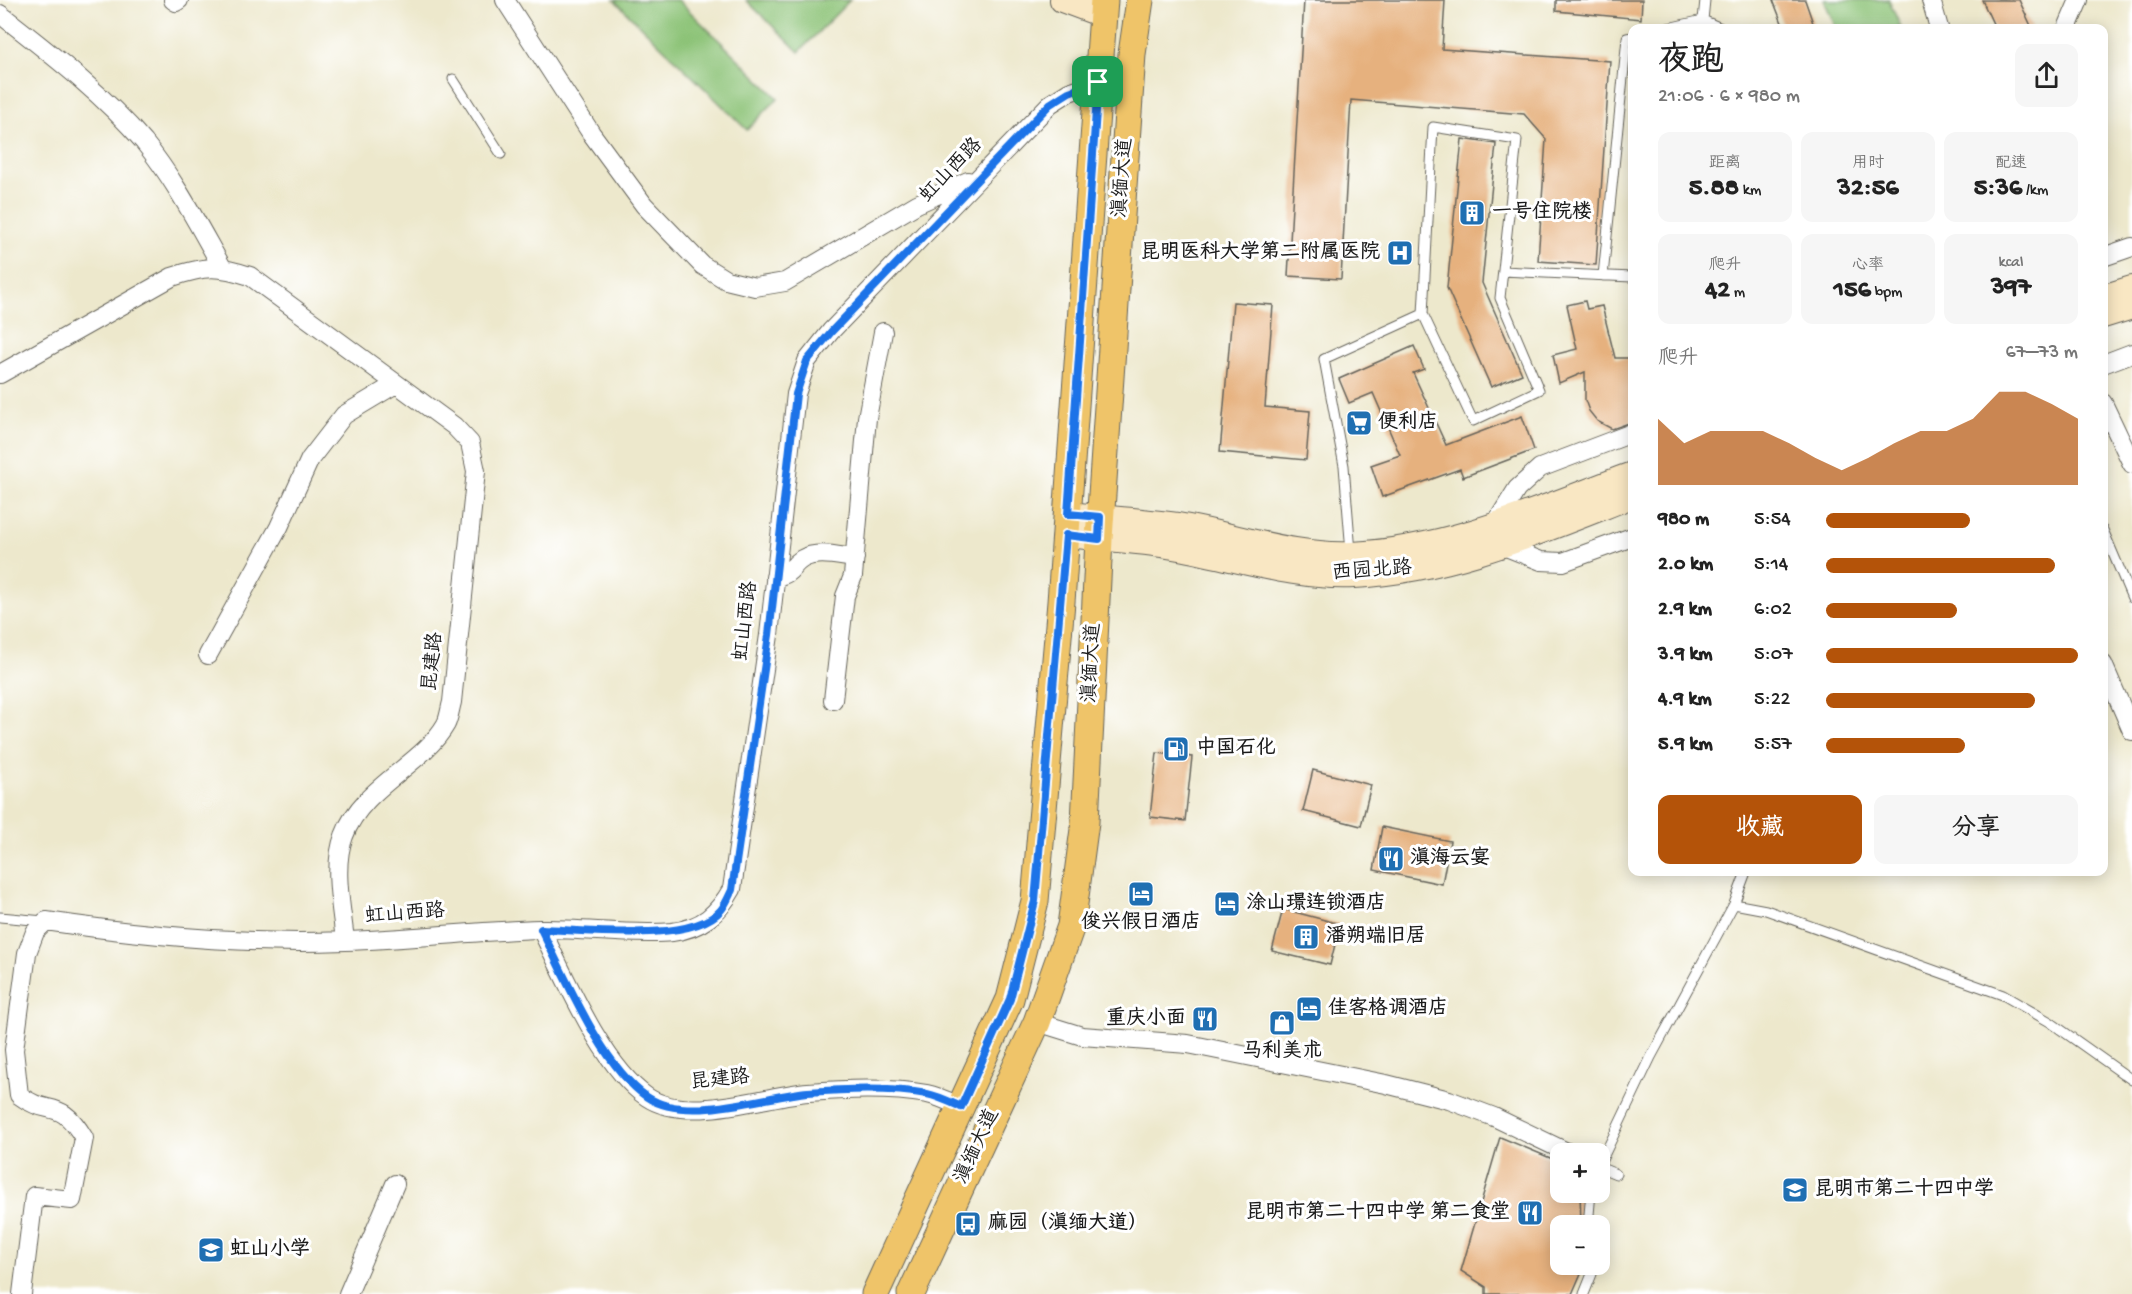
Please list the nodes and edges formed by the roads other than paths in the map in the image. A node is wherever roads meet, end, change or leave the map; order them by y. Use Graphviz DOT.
graph roads {
  1 [pos="173,0"];
  2 [pos="179,0"];
  3 [pos="505,0"];
  4 [pos="1062,0"];
  5 [pos="1140,0"];
  6 [pos="1705,0"];
  7 [pos="1931,0"];
  8 [pos="2079,0"];
  9 [pos="1103,8"];
  10 [pos="0,14"];
  11 [pos="1703,20"];
  12 [pos="1686,24"];
  13 [pos="1712,24"];
  14 [pos="1938,24"];
  15 [pos="2069,24"];
  16 [pos="1628,38"];
  17 [pos="453,79"];
  18 [pos="1098,82"];
  19 [pos="501,154"];
  20 [pos="978,176"];
  21 [pos="2132,247"];
  22 [pos="2108,255"];
  23 [pos="222,267"];
  24 [pos="1503,271"];
  25 [pos="1603,276"];
  26 [pos="1628,277"];
  27 [pos="2132,288"];
  28 [pos="2108,295"];
  29 [pos="2132,307"];
  30 [pos="1423,314"];
  31 [pos="2108,314"];
  32 [pos="883,332"];
  33 [pos="2132,352"];
  34 [pos="2108,362"];
  35 [pos="0,374"];
  36 [pos="394,385"];
  37 [pos="2108,414"];
  38 [pos="1628,435"];
  39 [pos="2132,464"];
  40 [pos="1628,476"];
  41 [pos="1628,497"];
  42 [pos="1571,508"];
  43 [pos="1067,524"];
  44 [pos="1099,528"];
  45 [pos="1497,536"];
  46 [pos="1628,538"];
  47 [pos="2108,542"];
  48 [pos="1352,554"];
  49 [pos="855,558"];
  50 [pos="775,577"];
  51 [pos="2132,598"];
  52 [pos="208,655"];
  53 [pos="2108,676"];
  54 [pos="833,700"];
  55 [pos="2132,731"];
  56 [pos="1744,876"];
  57 [pos="1734,903"];
  58 [pos="0,917"];
  59 [pos="46,921"];
  60 [pos="541,929"];
  61 [pos="345,941"];
  62 [pos="1037,1022"];
  63 [pos="2132,1080"];
  64 [pos="961,1107"];
  65 [pos="1610,1143"];
  66 [pos="1550,1144"];
  67 [pos="1610,1171"];
  68 [pos="1616,1174"];
  69 [pos="395,1184"];
  70 [pos="1592,1275"];
  71 [pos="22,1294"];
  72 [pos="348,1294"];
  73 [pos="875,1294"];
  74 [pos="911,1294"];
  75 [pos="1584,1294"];
  1 -- 2 [label="street"];
  3 -- 20 [label="street"];
  4 -- 9 [label="main road"];
  5 -- 44 [label="main road, 滇缅大道"];
  6 -- 11 [label="lane"];
  7 -- 14 [label="street"];
  8 -- 15 [label="street"];
  9 -- 18 [label="main road, 滇缅大道"];
  10 -- 23 [label="street"];
  11 -- 12 [label="lane"];
  11 -- 13 [label="lane"];
  16 -- 25 [label="lane"];
  17 -- 19 [label="lane"];
  18 -- 20 [label="street, 虹山西路"];
  18 -- 43 [label="main road, 滇缅大道"];
  20 -- 50 [label="street, 虹山西路"];
  21 -- 22 [label="street"];
  23 -- 35 [label="street"];
  23 -- 36 [label="street, 昆建路"];
  24 -- 25 [label="lane"];
  24 -- 30 [label="lane"];
  24 -- 30 [label="lane"];
  25 -- 26 [label="lane"];
  27 -- 28 [label="main road"];
  29 -- 31 [label="main road"];
  30 -- 48 [label="lane"];
  32 -- 49 [label="street"];
  33 -- 34 [label="street"];
  36 -- 52 [label="street"];
  36 -- 61 [label="street, 昆建路"];
  37 -- 39 [label="street"];
  38 -- 45 [label="street"];
  40 -- 42 [label="main road, 西园北路"];
  41 -- 42 [label="main road, 西园北路"];
  42 -- 45 [label="main road, 西园北路"];
  43 -- 44 [label="main road, 西园北路"];
  43 -- 64 [label="main road, 滇缅大道"];
  44 -- 45 [label="main road, 西园北路"];
  44 -- 48 [label="main road, 西园北路"];
  44 -- 62 [label="main road, 滇缅大道"];
  45 -- 46 [label="street"];
  45 -- 48 [label="main road, 西园北路"];
  47 -- 51 [label="lane"];
  49 -- 50 [label="street"];
  49 -- 54 [label="street"];
  50 -- 60 [label="street, 虹山西路"];
  53 -- 55 [label="street"];
  56 -- 57 [label="lane"];
  57 -- 63 [label="lane"];
  57 -- 65 [label="lane"];
  58 -- 59 [label="lane"];
  59 -- 61 [label="street, 虹山西路"];
  59 -- 71 [label="street"];
  60 -- 61 [label="street, 虹山西路"];
  60 -- 64 [label="street, 昆建路"];
  62 -- 66 [label="street"];
  62 -- 74 [label="main road, 滇缅大道"];
  64 -- 73 [label="main road, 滇缅大道"];
  67 -- 68 [label="lane"];
  69 -- 72 [label="street"];
  70 -- 75 [label="lane"];
}
